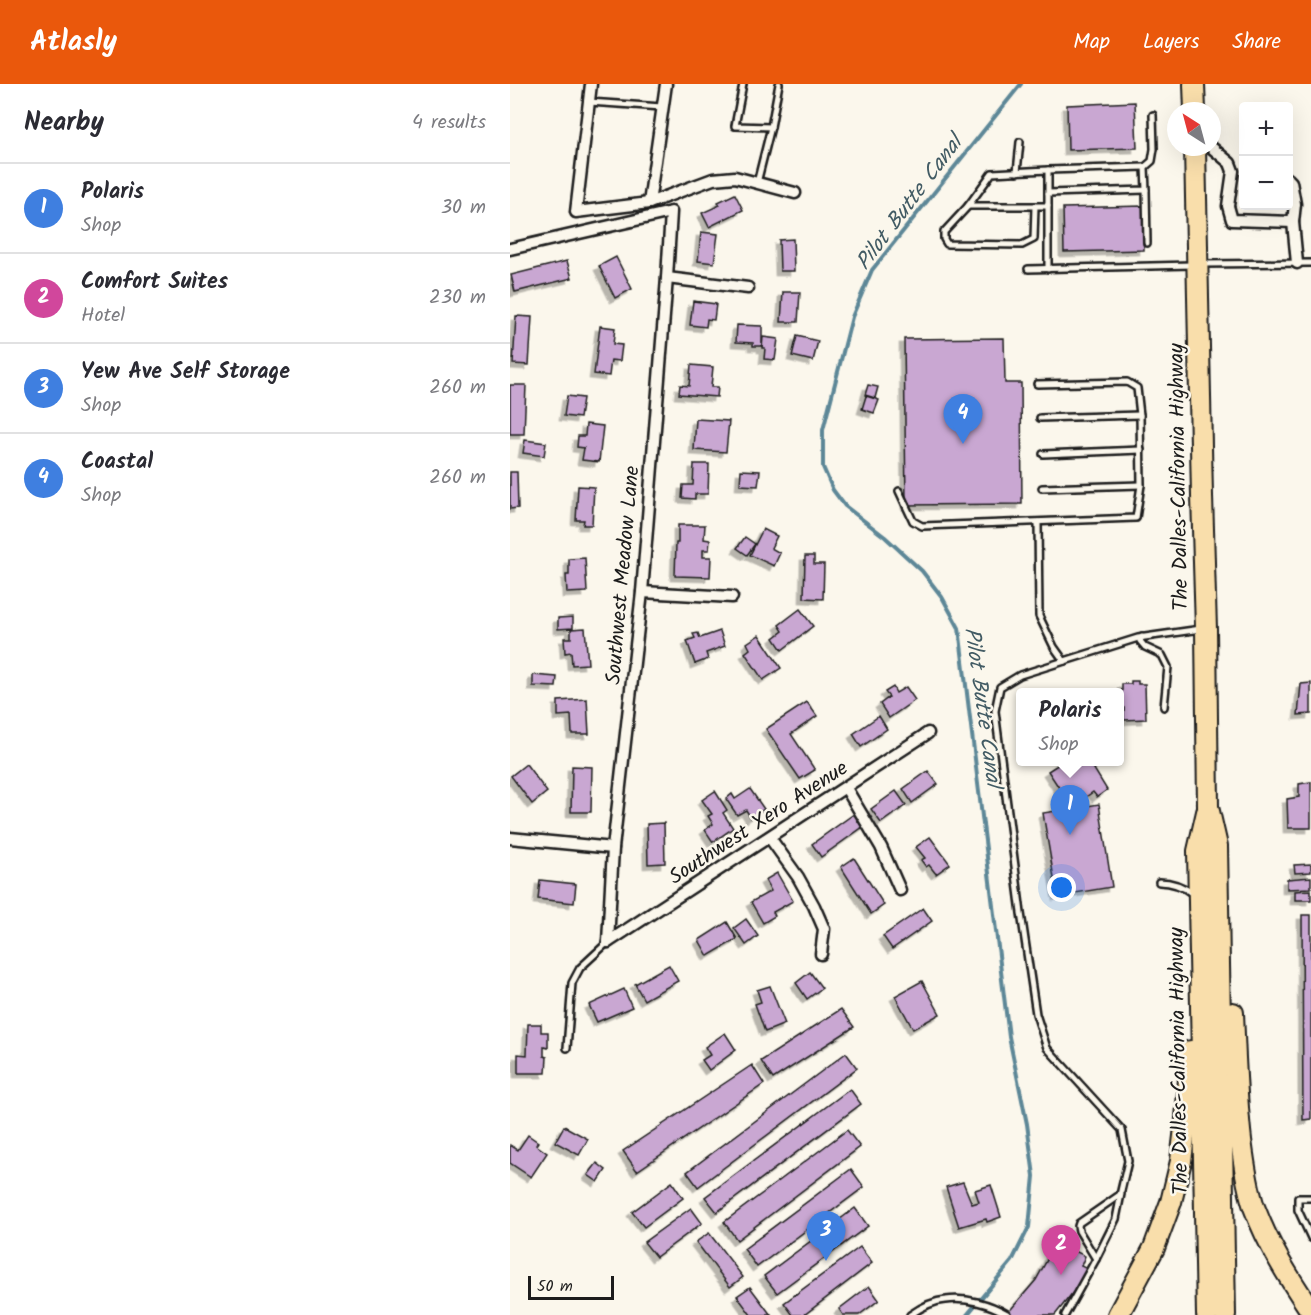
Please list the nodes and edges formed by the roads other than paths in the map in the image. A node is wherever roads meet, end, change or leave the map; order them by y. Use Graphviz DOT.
graph roads {
  1 [pos="591,84"];
  2 [pos="666,84"];
  3 [pos="743,84"];
  4 [pos="778,84"];
  5 [pos="1194,84"];
  6 [pos="589,102"];
  7 [pos="1195,102"];
  8 [pos="662,107"];
  9 [pos="1153,115"];
  10 [pos="771,128"];
  11 [pos="1020,142"];
  12 [pos="1221,155"];
  13 [pos="1196,156"];
  14 [pos="1145,167"];
  15 [pos="1048,170"];
  16 [pos="1238,171"];
  17 [pos="1017,172"];
  18 [pos="757,183"];
  19 [pos="1146,190"];
  20 [pos="795,193"];
  21 [pos="1048,193"];
  22 [pos="1293,193"];
  23 [pos="649,203"];
  24 [pos="969,204"];
  25 [pos="1035,206"];
  26 [pos="1048,206"];
  27 [pos="1293,222"];
  28 [pos="1147,243"];
  29 [pos="510,249"];
  30 [pos="1311,262"];
  31 [pos="1297,263"];
  32 [pos="1197,265"];
  33 [pos="1028,269"];
  34 [pos="1048,269"];
  35 [pos="667,278"];
  36 [pos="748,288"];
  37 [pos="1037,384"];
  38 [pos="1140,416"];
  39 [pos="1040,418"];
  40 [pos="1141,450"];
  41 [pos="1043,454"];
  42 [pos="1141,485"];
  43 [pos="1042,488"];
  44 [pos="899,491"];
  45 [pos="1038,522"];
  46 [pos="642,592"];
  47 [pos="732,597"];
  48 [pos="1206,629"];
  49 [pos="1142,637"];
  50 [pos="1064,661"];
  51 [pos="1164,707"];
  52 [pos="928,734"];
  53 [pos="846,788"];
  54 [pos="510,838"];
  55 [pos="770,838"];
  56 [pos="613,848"];
  57 [pos="1160,882"];
  58 [pos="900,890"];
  59 [pos="1208,896"];
  60 [pos="608,942"];
  61 [pos="821,954"];
  62 [pos="1202,998"];
  63 [pos="567,1047"];
  64 [pos="1120,1195"];
  65 [pos="1311,1197"];
  66 [pos="1311,1238"];
  67 [pos="1096,1259"];
  68 [pos="1311,1311"];
  69 [pos="1007,1314"];
  70 [pos="910,1315"];
  71 [pos="1065,1315"];
  72 [pos="1118,1315"];
  73 [pos="1207,1315"];
  74 [pos="1225,1315"];
  1 -- 6 [label="street"];
  2 -- 8 [label="street"];
  3 -- 10 [label="lane"];
  4 -- 10 [label="lane"];
  5 -- 7 [label="highway"];
  6 -- 8 [label="lane"];
  6 -- 23 [label="street"];
  8 -- 23 [label="street"];
  9 -- 14 [label="lane"];
  10 -- 18 [label="lane"];
  11 -- 17 [label="lane"];
  12 -- 16 [label="street"];
  13 -- 32 [label="highway, The Dalles-California Highway"];
  14 -- 15 [label="lane"];
  14 -- 19 [label="lane"];
  15 -- 17 [label="lane"];
  15 -- 21 [label="lane"];
  16 -- 27 [label="street"];
  17 -- 24 [label="lane"];
  18 -- 20 [label="street"];
  18 -- 23 [label="street"];
  19 -- 21 [label="lane"];
  19 -- 28 [label="lane"];
  21 -- 26 [label="lane"];
  22 -- 27 [label="street"];
  24 -- 25 [label="lane"];
  24 -- 25 [label="lane"];
  25 -- 26 [label="lane"];
  26 -- 34 [label="lane"];
  27 -- 31 [label="street"];
  29 -- 35 [label="street, Southwest Meadow Lane"];
  30 -- 31 [label="lane"];
  31 -- 32 [label="lane"];
  32 -- 34 [label="lane"];
  32 -- 48 [label="highway, The Dalles-California Highway"];
  33 -- 34 [label="lane"];
  35 -- 36 [label="street"];
  35 -- 46 [label="street, Southwest Meadow Lane"];
  37 -- 38 [label="lane"];
  38 -- 39 [label="lane"];
  38 -- 40 [label="lane"];
  40 -- 41 [label="lane"];
  40 -- 42 [label="lane"];
  42 -- 43 [label="lane"];
  42 -- 45 [label="lane"];
  44 -- 45 [label="lane"];
  45 -- 50 [label="lane"];
  46 -- 47 [label="street"];
  46 -- 56 [label="street, Southwest Meadow Lane"];
  48 -- 49 [label="lane"];
  48 -- 59 [label="highway, The Dalles-California Highway"];
  49 -- 50 [label="lane"];
  49 -- 51 [label="lane"];
  50 -- 64 [label="lane"];
  52 -- 53 [label="street, Southwest Xero Avenue"];
  53 -- 55 [label="street, Southwest Xero Avenue"];
  53 -- 58 [label="street"];
  54 -- 56 [label="street"];
  55 -- 60 [label="street, Southwest Xero Avenue"];
  55 -- 61 [label="street"];
  56 -- 60 [label="street, Southwest Meadow Lane"];
  57 -- 59 [label="lane"];
  59 -- 62 [label="highway, The Dalles-California Highway"];
  59 -- 68 [label="highway"];
  59 -- 74 [label="highway, The Dalles-California Highway"];
  60 -- 63 [label="lane"];
  62 -- 72 [label="highway"];
  62 -- 73 [label="highway, The Dalles-California Highway"];
  64 -- 67 [label="lane"];
  64 -- 67 [label="lane"];
  65 -- 66 [label="lane"];
  67 -- 71 [label="lane"];
  69 -- 70 [label="lane"];
}
